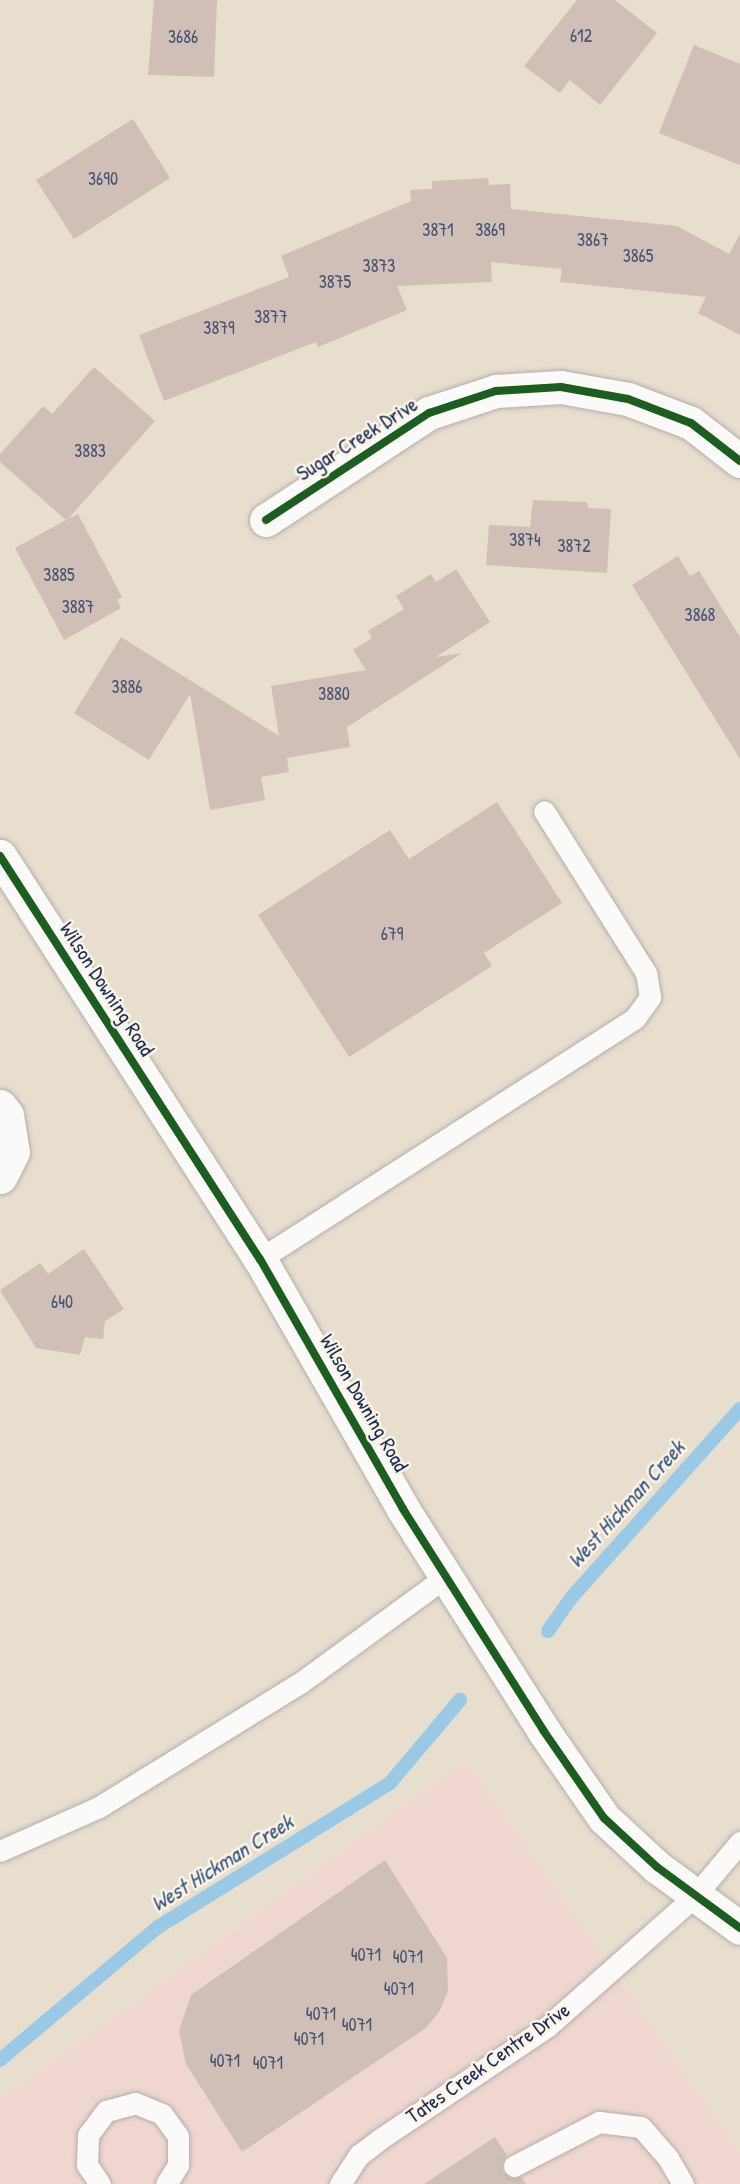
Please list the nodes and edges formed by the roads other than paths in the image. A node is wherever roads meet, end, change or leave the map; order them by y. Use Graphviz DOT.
graph roads {
  1 [pos="740,461"];
  2 [pos="266,520"];
  3 [pos="544,811"];
  4 [pos="0,856"];
  5 [pos="0,1106"];
  6 [pos="0,1177"];
  7 [pos="260,1259"];
  8 [pos="448,1575"];
  9 [pos="740,1842"];
  10 [pos="0,1851"];
  11 [pos="694,1897"];
  12 [pos="740,1928"];
  13 [pos="514,2166"];
  14 [pos="173,2182"];
  15 [pos="100,2184"];
  16 [pos="340,2184"];
  17 [pos="683,2184"];
  1 -- 2 [label="street, Sugar Creek Drive"];
  3 -- 7 [label="lane"];
  4 -- 7 [label="street, Wilson Downing Road"];
  5 -- 6 [label="street"];
  7 -- 8 [label="street, Wilson Downing Road"];
  8 -- 10 [label="lane"];
  8 -- 11 [label="street, Wilson Downing Road"];
  9 -- 11 [label="lane, Tates Creek Centre Drive"];
  11 -- 12 [label="street, Wilson Downing Road"];
  11 -- 16 [label="lane, Tates Creek Centre Drive"];
  13 -- 17 [label="lane"];
  14 -- 15 [label="lane"];
}
